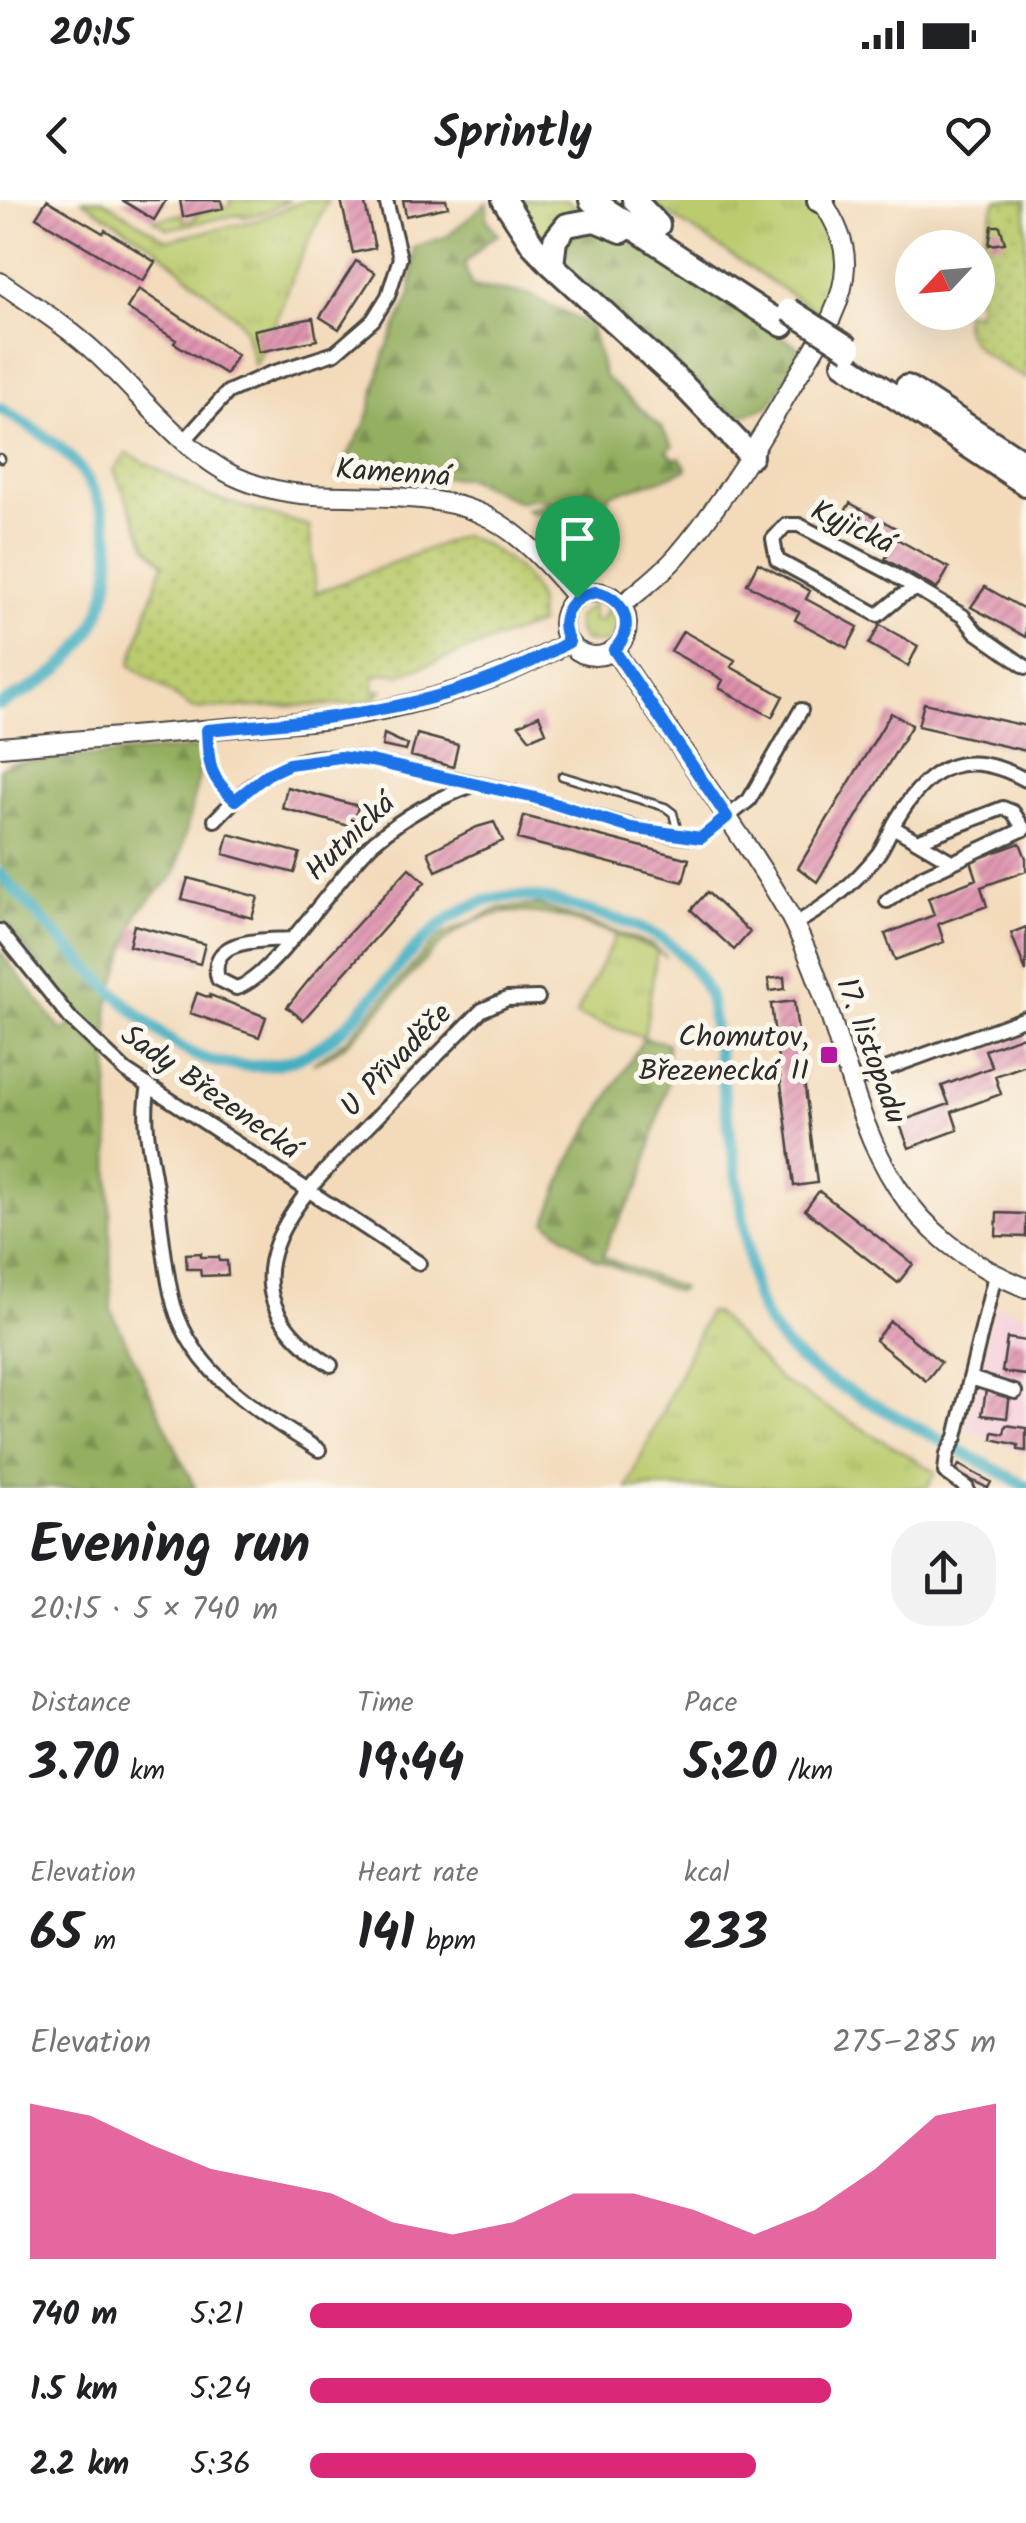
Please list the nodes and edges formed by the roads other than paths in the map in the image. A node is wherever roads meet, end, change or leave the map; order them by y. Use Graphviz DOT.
graph roads {
  1 [pos="386,200"];
  2 [pos="504,200"];
  3 [pos="591,200"];
  4 [pos="618,200"];
  5 [pos="634,200"];
  6 [pos="822,201"];
  7 [pos="658,225"];
  8 [pos="675,254"];
  9 [pos="552,264"];
  10 [pos="0,282"];
  11 [pos="786,318"];
  12 [pos="847,356"];
  13 [pos="186,440"];
  14 [pos="751,456"];
  15 [pos="1026,464"];
  16 [pos="1026,484"];
  17 [pos="917,588"];
  18 [pos="577,598"];
  19 [pos="621,606"];
  20 [pos="569,642"];
  21 [pos="614,650"];
  22 [pos="1026,667"];
  23 [pos="802,710"];
  24 [pos="207,730"];
  25 [pos="0,747"];
  26 [pos="562,776"];
  27 [pos="1026,780"];
  28 [pos="474,784"];
  29 [pos="235,800"];
  30 [pos="727,817"];
  31 [pos="216,820"];
  32 [pos="892,828"];
  33 [pos="1025,829"];
  34 [pos="671,836"];
  35 [pos="917,842"];
  36 [pos="951,861"];
  37 [pos="887,901"];
  38 [pos="794,924"];
  39 [pos="0,932"];
  40 [pos="291,939"];
  41 [pos="538,998"];
  42 [pos="1026,1018"];
  43 [pos="850,1082"];
  44 [pos="149,1087"];
  45 [pos="309,1191"];
  46 [pos="420,1263"];
  47 [pos="995,1275"];
  48 [pos="1026,1288"];
  49 [pos="331,1365"];
  50 [pos="970,1378"];
  51 [pos="1016,1392"];
  52 [pos="319,1450"];
  53 [pos="967,1488"];
  1 -- 13 [label="street"];
  2 -- 9 [label="highway"];
  3 -- 8 [label="highway"];
  4 -- 7 [label="highway"];
  5 -- 7 [label="highway"];
  6 -- 14 [label="street"];
  7 -- 11 [label="highway"];
  8 -- 9 [label="highway"];
  8 -- 11 [label="highway"];
  9 -- 14 [label="highway"];
  10 -- 13 [label="street, Kamenná"];
  11 -- 12 [label="highway, bridge"];
  12 -- 15 [label="highway"];
  12 -- 16 [label="highway"];
  13 -- 18 [label="street, Kamenná"];
  14 -- 19 [label="street"];
  17 -- 17 [label="street, Kyjická"];
  17 -- 22 [label="street, Kyjická"];
  18 -- 19 [label="street"];
  18 -- 20 [label="street"];
  19 -- 21 [label="street"];
  20 -- 21 [label="street"];
  20 -- 24 [label="street"];
  21 -- 30 [label="street, 17. listopadu"];
  23 -- 30 [label="street"];
  24 -- 25 [label="street"];
  24 -- 29 [label="street"];
  26 -- 34 [label="lane"];
  27 -- 32 [label="street"];
  28 -- 29 [label="street, Hutnická"];
  28 -- 34 [label="street"];
  28 -- 40 [label="street, Hutnická"];
  29 -- 31 [label="street, Hutnická"];
  30 -- 34 [label="street"];
  30 -- 38 [label="street, 17. listopadu"];
  32 -- 35 [label="street"];
  32 -- 38 [label="street"];
  33 -- 35 [label="street"];
  33 -- 36 [label="street"];
  35 -- 36 [label="street"];
  36 -- 37 [label="street"];
  38 -- 43 [label="street, 17. listopadu"];
  39 -- 44 [label="street, Sady Březenecká"];
  40 -- 40 [label="street, Hutnická"];
  41 -- 45 [label="street, U Přivaděče"];
  42 -- 43 [label="street"];
  43 -- 47 [label="street, 17. listopadu"];
  44 -- 45 [label="street, Sady Březenecká"];
  44 -- 52 [label="street"];
  45 -- 46 [label="street, Sady Březenecká"];
  45 -- 49 [label="street, Sady Březenecká"];
  47 -- 48 [label="street, 17. listopadu"];
  47 -- 50 [label="street"];
  50 -- 51 [label="street"];
  50 -- 53 [label="street"];
}
